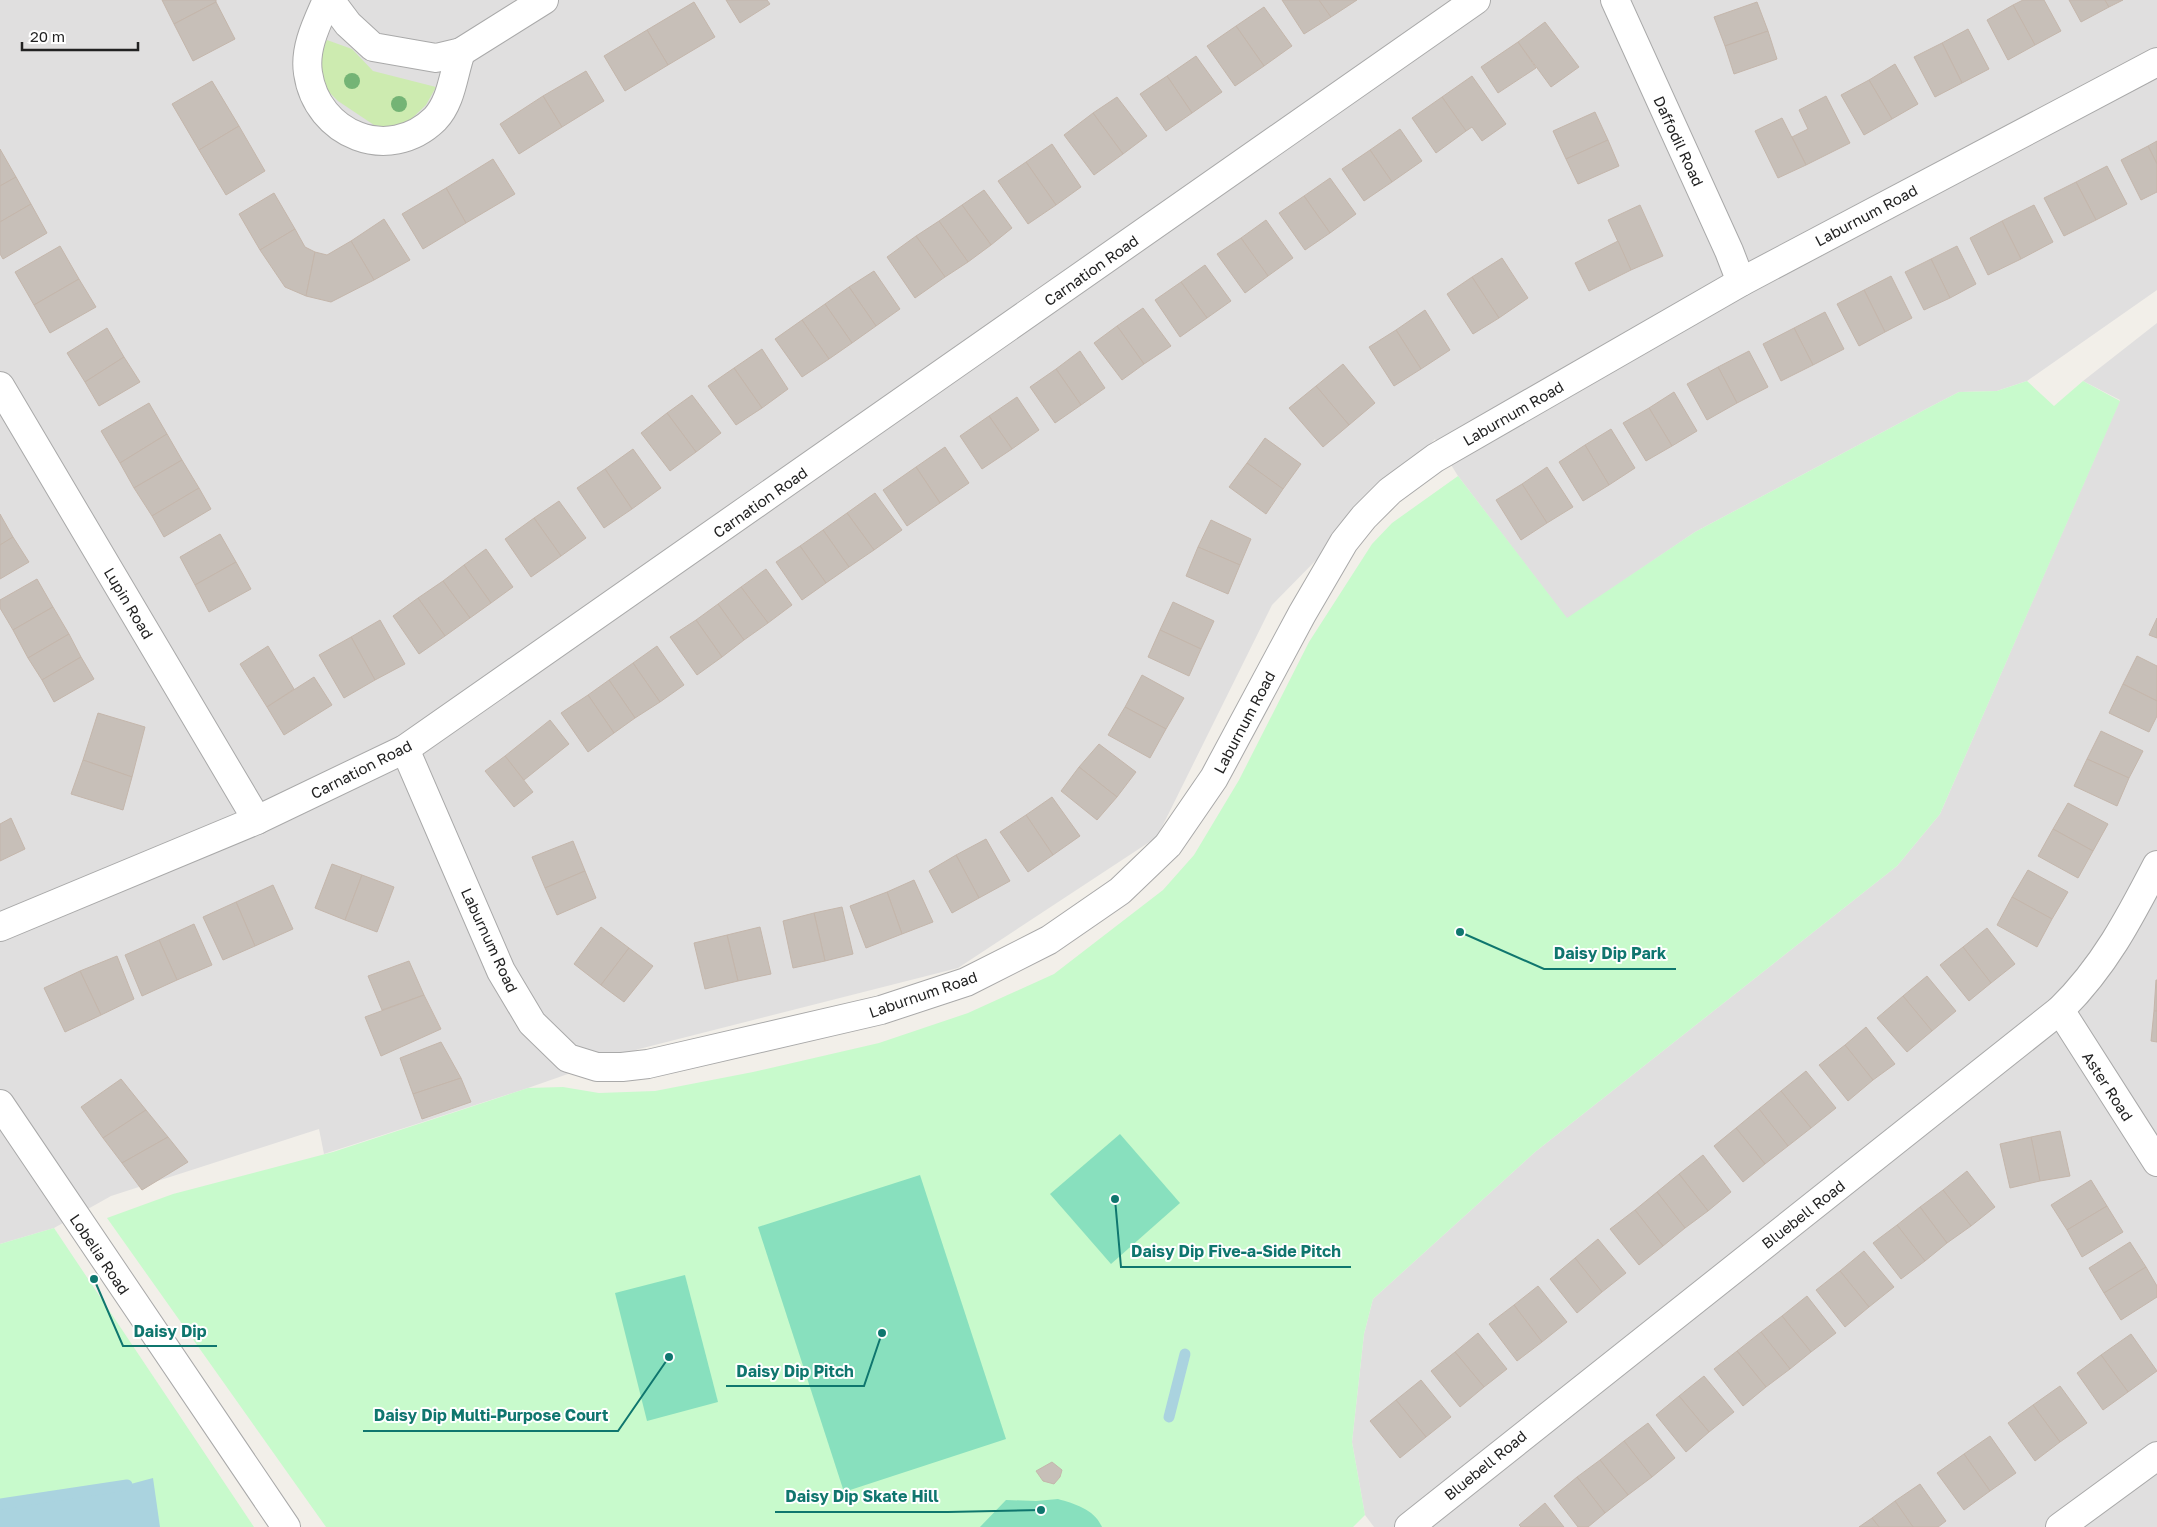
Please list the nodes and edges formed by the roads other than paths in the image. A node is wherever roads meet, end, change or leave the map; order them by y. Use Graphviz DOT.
graph roads {
  1 [pos="328,0"];
  2 [pos="544,0"];
  3 [pos="1476,0"];
  4 [pos="1615,0"];
  5 [pos="461,52"];
  6 [pos="2157,62"];
  7 [pos="1741,282"];
  8 [pos="0,386"];
  9 [pos="405,749"];
  10 [pos="258,820"];
  11 [pos="2157,865"];
  12 [pos="0,927"];
  13 [pos="2060,1010"];
  14 [pos="0,1104"];
  15 [pos="2157,1162"];
  16 [pos="2157,1456"];
  17 [pos="286,1527"];
  18 [pos="1409,1527"];
  19 [pos="2060,1527"];
  1 -- 5 [label="street"];
  1 -- 5 [label="street"];
  2 -- 5 [label="street"];
  3 -- 9 [label="street, Carnation Road"];
  4 -- 7 [label="street, Daffodil Road"];
  6 -- 7 [label="street, Laburnum Road"];
  7 -- 9 [label="street, Laburnum Road"];
  8 -- 10 [label="street, Lupin Road"];
  9 -- 10 [label="street, Carnation Road"];
  10 -- 12 [label="street, Carnation Road"];
  11 -- 13 [label="street, Bluebell Road"];
  13 -- 15 [label="street, Aster Road"];
  13 -- 18 [label="street, Bluebell Road"];
  14 -- 17 [label="street, Lobelia Road"];
  16 -- 19 [label="street"];
}
